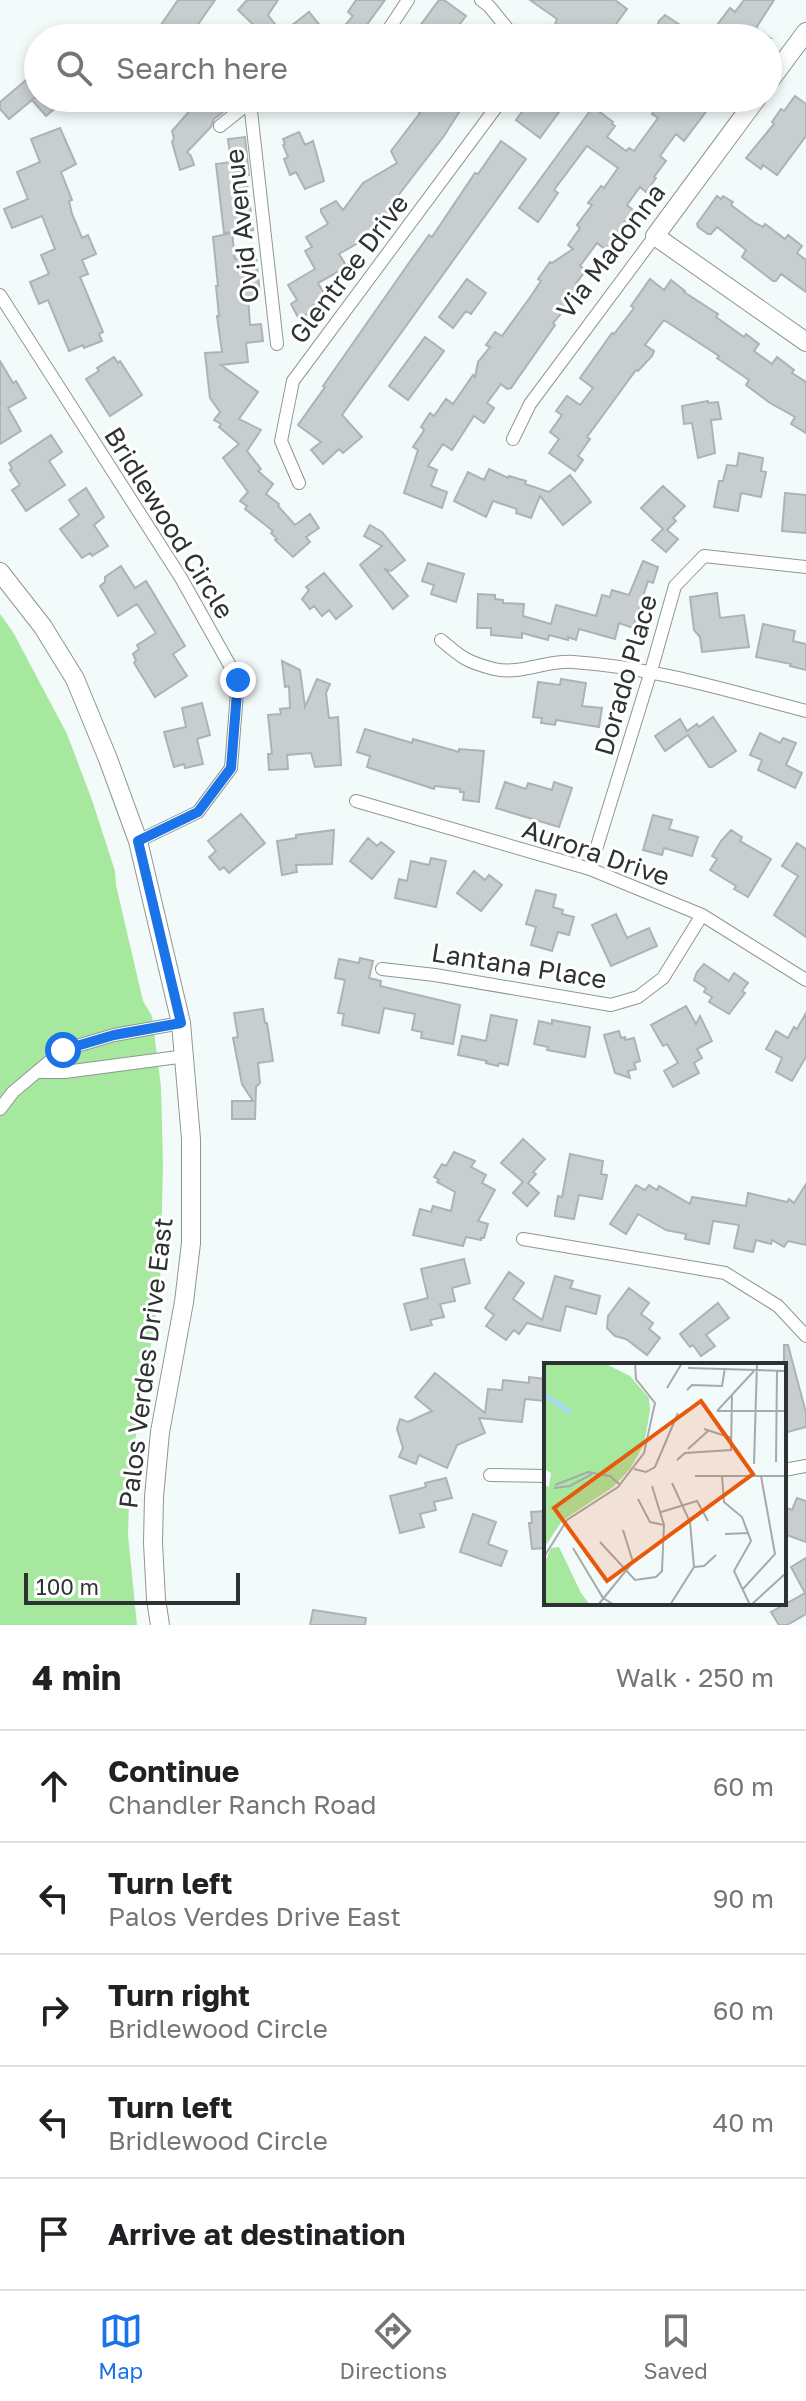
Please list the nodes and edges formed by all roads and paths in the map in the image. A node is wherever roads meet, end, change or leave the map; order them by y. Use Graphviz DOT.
graph roads {
  1 [pos="408,0"];
  2 [pos="481,0"];
  3 [pos="392,24"];
  4 [pos="504,24"];
  5 [pos="806,32"];
  6 [pos="782,64"];
  7 [pos="239,112"];
  8 [pos="256,112"];
  9 [pos="493,112"];
  10 [pos="747,112"];
  11 [pos="220,126"];
  12 [pos="655,236"];
  13 [pos="0,295"];
  14 [pos="806,342"];
  15 [pos="277,344"];
  16 [pos="513,439"];
  17 [pos="299,483"];
  18 [pos="806,567"];
  19 [pos="0,572"];
  20 [pos="441,640"];
  21 [pos="651,671"];
  22 [pos="806,711"];
  23 [pos="356,801"];
  24 [pos="138,841"];
  25 [pos="590,869"];
  26 [pos="702,915"];
  27 [pos="382,969"];
  28 [pos="806,980"];
  29 [pos="181,1023"];
  30 [pos="186,1056"];
  31 [pos="38,1072"];
  32 [pos="0,1109"];
  33 [pos="523,1239"];
  34 [pos="806,1336"];
  35 [pos="806,1466"];
  36 [pos="786,1470"];
  37 [pos="490,1475"];
  38 [pos="544,1476"];
  39 [pos="160,1625"];
  1 -- 3 [label="street"];
  2 -- 4 [label="street"];
  5 -- 6 [label="main road"];
  7 -- 11 [label="street"];
  8 -- 15 [label="street, Ovid Avenue"];
  9 -- 17 [label="street, Glentree Drive"];
  10 -- 12 [label="main road, Via Madonna"];
  12 -- 14 [label="main road"];
  12 -- 16 [label="street, Via Madonna"];
  13 -- 24 [label="street, Bridlewood Circle"];
  18 -- 21 [label="street, Dorado Place"];
  19 -- 24 [label="main road, Palos Verdes Drive East"];
  20 -- 21 [label="street"];
  21 -- 22 [label="street"];
  21 -- 25 [label="street, Dorado Place"];
  23 -- 25 [label="street, Aurora Drive"];
  24 -- 29 [label="main road, Palos Verdes Drive East"];
  25 -- 26 [label="street, Aurora Drive"];
  26 -- 27 [label="street, Lantana Place"];
  26 -- 28 [label="street, Aurora Drive"];
  29 -- 30 [label="main road, Palos Verdes Drive East"];
  29 -- 31 [label="street"];
  30 -- 31 [label="street"];
  30 -- 39 [label="main road, Palos Verdes Drive East"];
  31 -- 32 [label="street"];
  33 -- 34 [label="street"];
  35 -- 36 [label="street"];
  37 -- 38 [label="street"];
}
